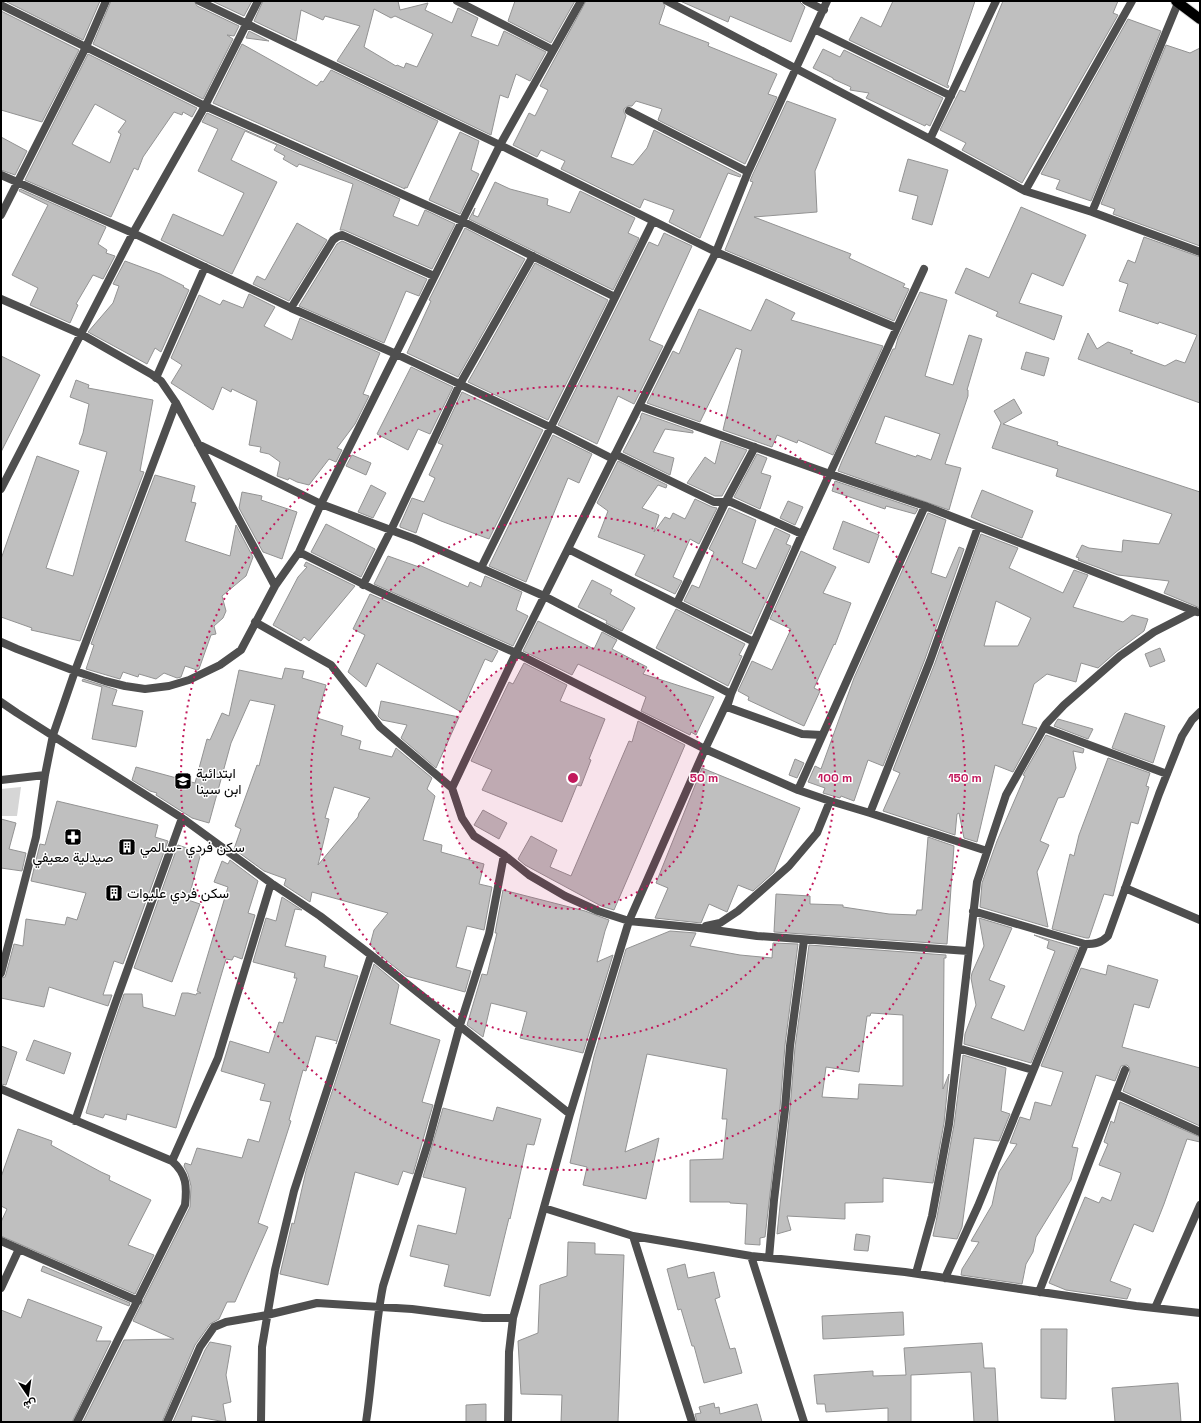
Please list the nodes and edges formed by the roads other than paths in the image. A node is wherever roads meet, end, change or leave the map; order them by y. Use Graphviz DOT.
graph roads {
  1 [pos="106,1"];
  2 [pos="199,1"];
  3 [pos="258,1"];
  4 [pos="457,1"];
  5 [pos="581,1"];
  6 [pos="666,1"];
  7 [pos="806,1"];
  8 [pos="827,1"];
  9 [pos="996,1"];
  10 [pos="1132,1"];
  11 [pos="1177,2"];
  12 [pos="1,5"];
  13 [pos="824,10"];
  14 [pos="1200,19"];
  15 [pos="247,25"];
  16 [pos="814,30"];
  17 [pos="86,47"];
  18 [pos="553,50"];
  19 [pos="795,68"];
  20 [pos="951,96"];
  21 [pos="205,106"];
  22 [pos="629,111"];
  23 [pos="930,139"];
  24 [pos="500,145"];
  25 [pos="748,172"];
  26 [pos="1,175"];
  27 [pos="17,182"];
  28 [pos="1025,191"];
  29 [pos="1092,212"];
  30 [pos="1,215"];
  31 [pos="462,221"];
  32 [pos="653,221"];
  33 [pos="133,234"];
  34 [pos="716,252"];
  35 [pos="1200,252"];
  36 [pos="533,256"];
  37 [pos="204,267"];
  38 [pos="924,269"];
  39 [pos="434,276"];
  40 [pos="615,297"];
  41 [pos="1,299"];
  42 [pos="291,308"];
  43 [pos="897,328"];
  44 [pos="81,334"];
  45 [pos="396,354"];
  46 [pos="156,378"];
  47 [pos="460,384"];
  48 [pos="176,403"];
  49 [pos="639,406"];
  50 [pos="550,428"];
  51 [pos="198,444"];
  52 [pos="755,447"];
  53 [pos="614,456"];
  54 [pos="830,474"];
  55 [pos="1,489"];
  56 [pos="725,503"];
  57 [pos="321,504"];
  58 [pos="925,506"];
  59 [pos="978,527"];
  60 [pos="391,530"];
  61 [pos="802,534"];
  62 [pos="568,548"];
  63 [pos="299,552"];
  64 [pos="481,568"];
  65 [pos="363,584"];
  66 [pos="275,586"];
  67 [pos="544,596"];
  68 [pos="677,603"];
  69 [pos="1197,612"];
  70 [pos="255,622"];
  71 [pos="1,642"];
  72 [pos="754,642"];
  73 [pos="516,652"];
  74 [pos="76,671"];
  75 [pos="732,694"];
  76 [pos="1,702"];
  77 [pos="1200,712"];
  78 [pos="1044,728"];
  79 [pos="54,735"];
  80 [pos="822,735"];
  81 [pos="705,749"];
  82 [pos="1167,774"];
  83 [pos="45,775"];
  84 [pos="1,780"];
  85 [pos="452,788"];
  86 [pos="798,790"];
  87 [pos="830,801"];
  88 [pos="870,814"];
  89 [pos="182,818"];
  90 [pos="988,851"];
  91 [pos="504,855"];
  92 [pos="271,883"];
  93 [pos="1125,888"];
  94 [pos="973,911"];
  95 [pos="1200,920"];
  96 [pos="629,921"];
  97 [pos="700,928"];
  98 [pos="804,940"];
  99 [pos="1085,944"];
  100 [pos="968,951"];
  101 [pos="371,955"];
  102 [pos="1,973"];
  103 [pos="460,1025"];
  104 [pos="958,1048"];
  105 [pos="1033,1070"];
  106 [pos="1125,1070"];
  107 [pos="1,1089"];
  108 [pos="1116,1094"];
  109 [pos="570,1114"];
  110 [pos="75,1121"];
  111 [pos="1200,1132"];
  112 [pos="172,1162"];
  113 [pos="1200,1205"];
  114 [pos="544,1208"];
  115 [pos="633,1236"];
  116 [pos="1,1240"];
  117 [pos="19,1249"];
  118 [pos="751,1256"];
  119 [pos="769,1258"];
  120 [pos="916,1274"];
  121 [pos="945,1278"];
  122 [pos="1,1288"];
  123 [pos="1039,1292"];
  124 [pos="138,1301"];
  125 [pos="379,1307"];
  126 [pos="1155,1308"];
  127 [pos="1200,1313"];
  128 [pos="267,1315"];
  129 [pos="513,1318"];
  130 [pos="77,1422"];
  131 [pos="167,1422"];
  132 [pos="261,1422"];
  133 [pos="366,1422"];
  134 [pos="508,1422"];
  135 [pos="692,1422"];
  136 [pos="804,1422"];
  1 -- 17 [label="street"];
  2 -- 15 [label="street"];
  3 -- 15 [label="street"];
  4 -- 18 [label="street"];
  5 -- 18 [label="street"];
  6 -- 19 [label="street"];
  7 -- 13 [label="street"];
  8 -- 13 [label="street"];
  9 -- 20 [label="street"];
  10 -- 28 [label="street"];
  11 -- 14 [label="main road"];
  11 -- 29 [label="street"];
  12 -- 17 [label="street"];
  13 -- 16 [label="street"];
  15 -- 21 [label="street"];
  15 -- 24 [label="street"];
  16 -- 19 [label="street"];
  16 -- 20 [label="street"];
  17 -- 21 [label="street"];
  17 -- 27 [label="street"];
  18 -- 24 [label="street"];
  19 -- 23 [label="street"];
  19 -- 25 [label="street"];
  20 -- 23 [label="street"];
  21 -- 31 [label="street"];
  21 -- 33 [label="street"];
  22 -- 25 [label="street"];
  23 -- 28 [label="street"];
  24 -- 31 [label="street"];
  24 -- 32 [label="street"];
  25 -- 34 [label="street"];
  26 -- 27 [label="street"];
  27 -- 30 [label="street"];
  27 -- 33 [label="street"];
  28 -- 29 [label="street"];
  29 -- 35 [label="street"];
  31 -- 36 [label="street"];
  31 -- 39 [label="street"];
  32 -- 34 [label="street"];
  32 -- 40 [label="street"];
  33 -- 37 [label="street"];
  33 -- 44 [label="street"];
  34 -- 43 [label="street"];
  34 -- 49 [label="street"];
  36 -- 40 [label="street"];
  36 -- 47 [label="street"];
  37 -- 42 [label="street"];
  37 -- 46 [label="street"];
  38 -- 43 [label="street"];
  39 -- 42 [label="street"];
  39 -- 45 [label="street"];
  40 -- 50 [label="street"];
  41 -- 44 [label="street"];
  42 -- 45 [label="street"];
  43 -- 54 [label="street"];
  44 -- 46 [label="street"];
  44 -- 55 [label="street"];
  45 -- 47 [label="street"];
  45 -- 57 [label="street"];
  46 -- 48 [label="street"];
  47 -- 50 [label="street"];
  47 -- 60 [label="street"];
  48 -- 51 [label="street"];
  48 -- 74 [label="street"];
  49 -- 52 [label="street"];
  49 -- 53 [label="street"];
  50 -- 53 [label="street"];
  50 -- 64 [label="street"];
  51 -- 57 [label="street"];
  51 -- 66 [label="street"];
  52 -- 54 [label="street"];
  52 -- 56 [label="street"];
  53 -- 56 [label="street"];
  53 -- 62 [label="street"];
  54 -- 58 [label="street"];
  54 -- 61 [label="street"];
  56 -- 61 [label="street"];
  56 -- 68 [label="street"];
  57 -- 60 [label="street"];
  57 -- 63 [label="street"];
  58 -- 59 [label="street"];
  58 -- 80 [label="street"];
  59 -- 69 [label="street"];
  59 -- 88 [label="street"];
  60 -- 64 [label="street"];
  60 -- 65 [label="street"];
  61 -- 72 [label="street"];
  62 -- 67 [label="street"];
  62 -- 68 [label="street"];
  63 -- 65 [label="street"];
  63 -- 66 [label="street"];
  64 -- 67 [label="street"];
  65 -- 73 [label="street"];
  66 -- 70 [label="street"];
  67 -- 73 [label="street"];
  67 -- 75 [label="street"];
  68 -- 72 [label="street"];
  69 -- 78 [label="street"];
  70 -- 74 [label="street"];
  70 -- 85 [label="street"];
  71 -- 74 [label="street"];
  72 -- 75 [label="street"];
  73 -- 81 [label="street"];
  73 -- 85 [label="street"];
  74 -- 79 [label="street"];
  75 -- 80 [label="street"];
  75 -- 81 [label="street"];
  76 -- 79 [label="street"];
  77 -- 82 [label="street"];
  78 -- 82 [label="street"];
  78 -- 90 [label="street"];
  79 -- 83 [label="street"];
  79 -- 89 [label="street"];
  80 -- 86 [label="street"];
  81 -- 86 [label="street"];
  81 -- 96 [label="street"];
  82 -- 93 [label="street"];
  83 -- 84 [label="street"];
  83 -- 102 [label="street"];
  85 -- 91 [label="street"];
  86 -- 87 [label="street"];
  87 -- 88 [label="street"];
  87 -- 97 [label="street"];
  88 -- 90 [label="street"];
  89 -- 92 [label="street"];
  89 -- 110 [label="street"];
  90 -- 94 [label="street"];
  91 -- 96 [label="street"];
  91 -- 103 [label="street"];
  92 -- 101 [label="street"];
  92 -- 112 [label="street"];
  93 -- 95 [label="street"];
  93 -- 99 [label="street"];
  94 -- 99 [label="street"];
  94 -- 100 [label="street"];
  96 -- 97 [label="street"];
  96 -- 109 [label="street"];
  97 -- 98 [label="street"];
  98 -- 100 [label="street"];
  98 -- 119 [label="street"];
  99 -- 105 [label="street"];
  100 -- 104 [label="street"];
  101 -- 103 [label="street"];
  101 -- 128 [label="street"];
  103 -- 109 [label="street"];
  103 -- 125 [label="street"];
  104 -- 105 [label="street"];
  104 -- 120 [label="street"];
  105 -- 121 [label="street"];
  106 -- 108 [label="street"];
  107 -- 110 [label="street"];
  108 -- 111 [label="street"];
  108 -- 123 [label="street"];
  109 -- 114 [label="street"];
  110 -- 112 [label="street"];
  112 -- 124 [label="street"];
  113 -- 126 [label="street"];
  114 -- 115 [label="street"];
  114 -- 129 [label="street"];
  115 -- 118 [label="street"];
  115 -- 135 [label="street"];
  116 -- 117 [label="street"];
  117 -- 122 [label="street"];
  117 -- 124 [label="street"];
  118 -- 119 [label="street"];
  118 -- 136 [label="street"];
  119 -- 120 [label="street"];
  120 -- 121 [label="street"];
  121 -- 123 [label="street"];
  123 -- 126 [label="street"];
  124 -- 130 [label="street"];
  125 -- 128 [label="street"];
  125 -- 129 [label="street"];
  125 -- 133 [label="street"];
  126 -- 127 [label="street"];
  128 -- 131 [label="street"];
  128 -- 132 [label="street"];
  129 -- 134 [label="street"];
}
